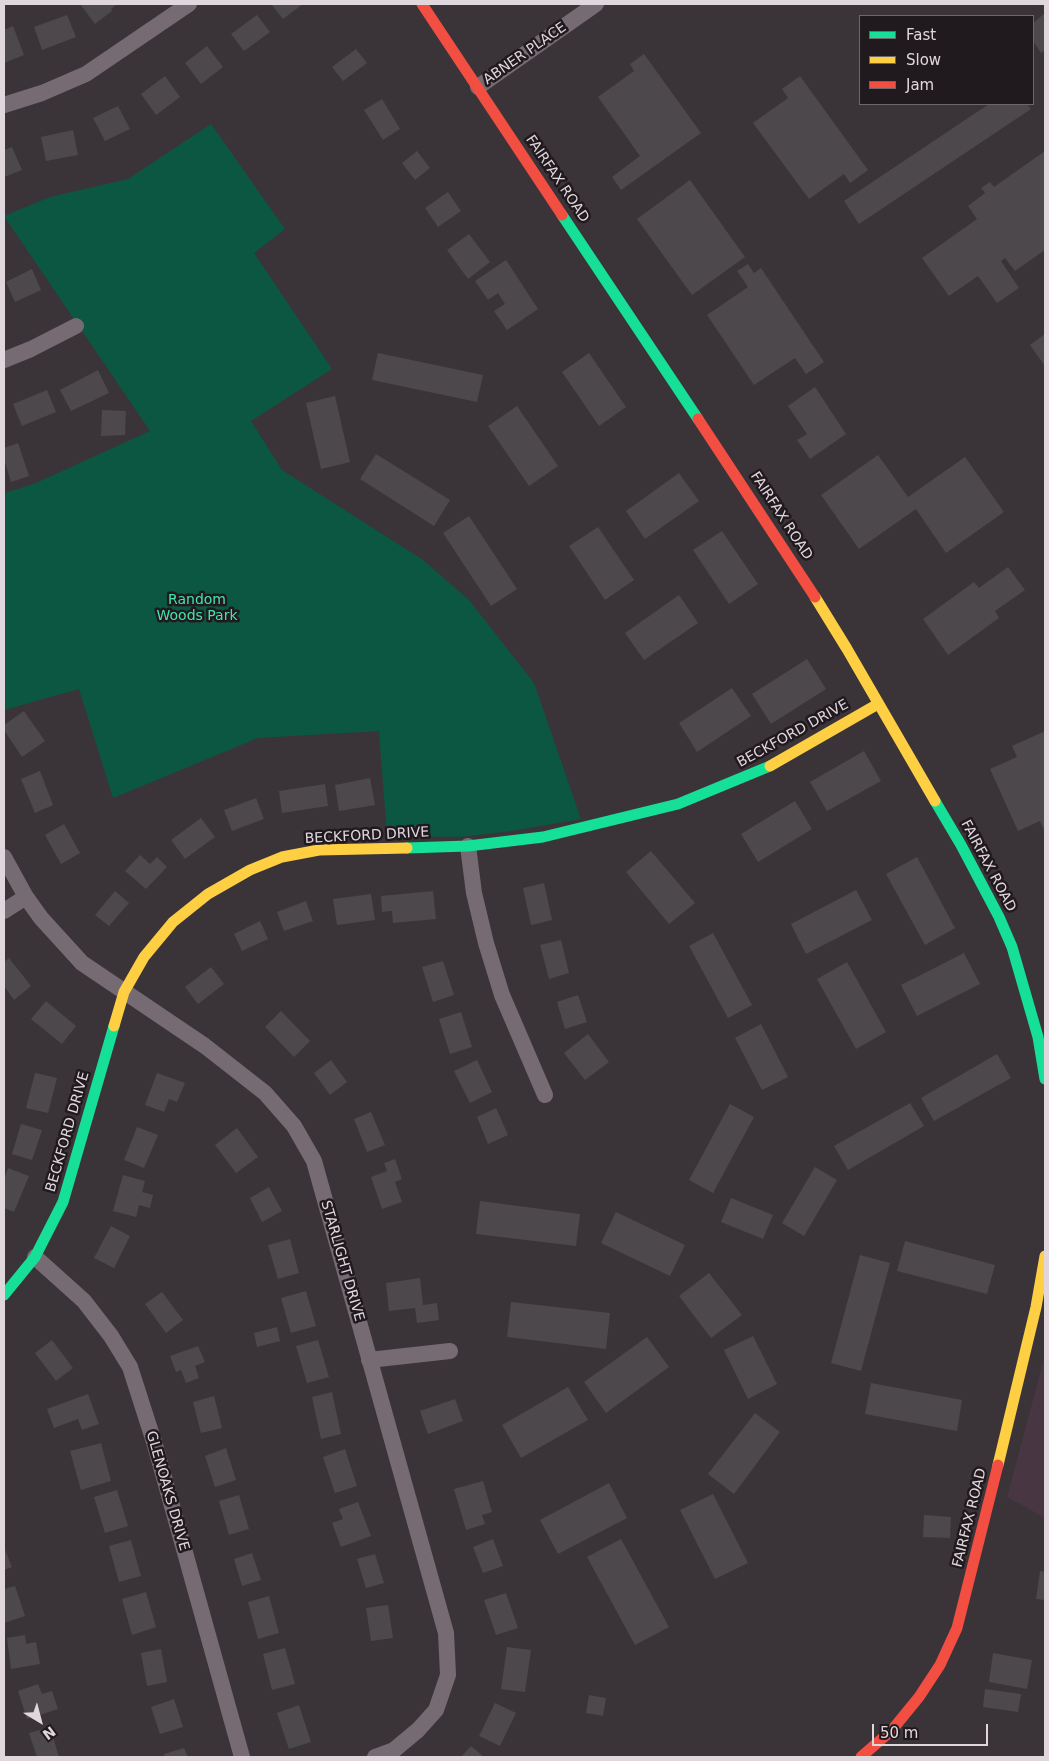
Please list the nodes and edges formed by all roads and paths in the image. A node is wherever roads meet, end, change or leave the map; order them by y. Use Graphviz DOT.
graph roads {
  1 [pos="189,4"];
  2 [pos="422,4"];
  3 [pos="596,4"];
  4 [pos="478,87"];
  5 [pos="4,105"];
  6 [pos="76,326"];
  7 [pos="4,360"];
  8 [pos="878,704"];
  9 [pos="468,846"];
  10 [pos="4,857"];
  11 [pos="26,897"];
  12 [pos="4,911"];
  13 [pos="124,992"];
  14 [pos="1045,1079"];
  15 [pos="544,1095"];
  16 [pos="1045,1256"];
  17 [pos="35,1257"];
  18 [pos="4,1295"];
  19 [pos="450,1351"];
  20 [pos="370,1360"];
  21 [pos="242,1757"];
  22 [pos="375,1757"];
  23 [pos="861,1757"];
  1 -- 5 [label="street"];
  2 -- 4 [label="street, FAIRFAX ROAD"];
  3 -- 4 [label="street, ABNER PLACE"];
  4 -- 8 [label="street, FAIRFAX ROAD"];
  6 -- 7 [label="street"];
  8 -- 9 [label="street, BECKFORD DRIVE"];
  8 -- 14 [label="street, FAIRFAX ROAD"];
  9 -- 13 [label="street, BECKFORD DRIVE"];
  9 -- 15 [label="street"];
  10 -- 11 [label="street, STARLIGHT DRIVE"];
  11 -- 12 [label="street"];
  11 -- 13 [label="street, STARLIGHT DRIVE"];
  13 -- 17 [label="street, BECKFORD DRIVE"];
  13 -- 20 [label="street, STARLIGHT DRIVE"];
  16 -- 23 [label="street, FAIRFAX ROAD"];
  17 -- 18 [label="street, BECKFORD DRIVE"];
  17 -- 21 [label="street, GLENOAKS DRIVE"];
  19 -- 20 [label="street"];
  20 -- 22 [label="street, STARLIGHT DRIVE"];
}
